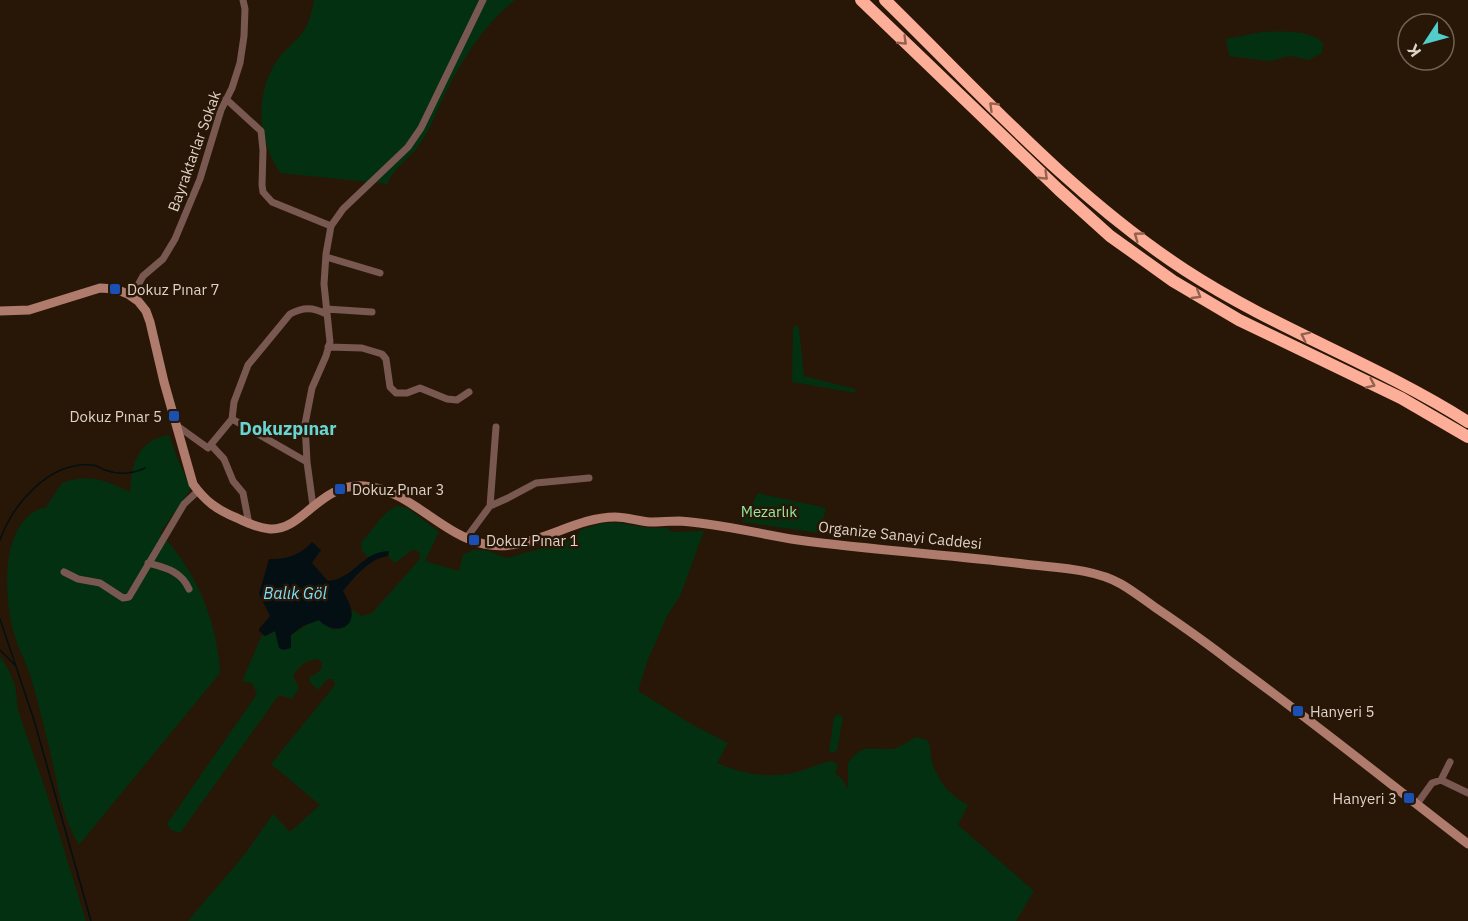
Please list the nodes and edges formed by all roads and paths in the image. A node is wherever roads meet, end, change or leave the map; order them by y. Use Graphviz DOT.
graph roads {
  1 [pos="243,0"];
  2 [pos="483,0"];
  3 [pos="861,0"];
  4 [pos="885,0"];
  5 [pos="226,99"];
  6 [pos="331,226"];
  7 [pos="326,257"];
  8 [pos="380,273"];
  9 [pos="132,296"];
  10 [pos="0,311"];
  11 [pos="326,312"];
  12 [pos="372,312"];
  13 [pos="328,347"];
  14 [pos="469,392"];
  15 [pos="232,419"];
  16 [pos="1468,422"];
  17 [pos="176,425"];
  18 [pos="496,427"];
  19 [pos="1468,437"];
  20 [pos="211,445"];
  21 [pos="307,462"];
  22 [pos="589,478"];
  23 [pos="198,490"];
  24 [pos="313,506"];
  25 [pos="490,506"];
  26 [pos="249,524"];
  27 [pos="467,537"];
  28 [pos="148,563"];
  29 [pos="64,572"];
  30 [pos="189,589"];
  31 [pos="1450,762"];
  32 [pos="1441,780"];
  33 [pos="1468,793"];
  34 [pos="1417,804"];
  35 [pos="1468,844"];
  1 -- 5 [label="street, Bayraktarlar Sokak"];
  2 -- 6 [label="street"];
  3 -- 19 [label="highway, one-way"];
  16 -- 4 [label="highway, one-way"];
  5 -- 6 [label="street"];
  5 -- 9 [label="street, Bayraktarlar Sokak"];
  6 -- 7 [label="street"];
  7 -- 8 [label="street"];
  7 -- 11 [label="street"];
  9 -- 10 [label="street"];
  9 -- 17 [label="street, Organize Sanayi Caddesi"];
  11 -- 12 [label="street"];
  11 -- 13 [label="street"];
  11 -- 15 [label="street"];
  13 -- 14 [label="street"];
  13 -- 21 [label="street"];
  15 -- 20 [label="street"];
  15 -- 21 [label="street"];
  17 -- 20 [label="street"];
  17 -- 23 [label="street, Organize Sanayi Caddesi"];
  18 -- 25 [label="street"];
  20 -- 26 [label="street"];
  21 -- 24 [label="street"];
  22 -- 25 [label="street"];
  23 -- 26 [label="street, Organize Sanayi Caddesi"];
  23 -- 28 [label="street"];
  24 -- 26 [label="street, Organize Sanayi Caddesi"];
  24 -- 27 [label="street, Organize Sanayi Caddesi"];
  25 -- 27 [label="street"];
  27 -- 34 [label="street, Organize Sanayi Caddesi"];
  28 -- 29 [label="street"];
  28 -- 30 [label="street"];
  31 -- 32 [label="street"];
  32 -- 33 [label="street"];
  32 -- 34 [label="street"];
  34 -- 35 [label="street, Organize Sanayi Caddesi"];
}
